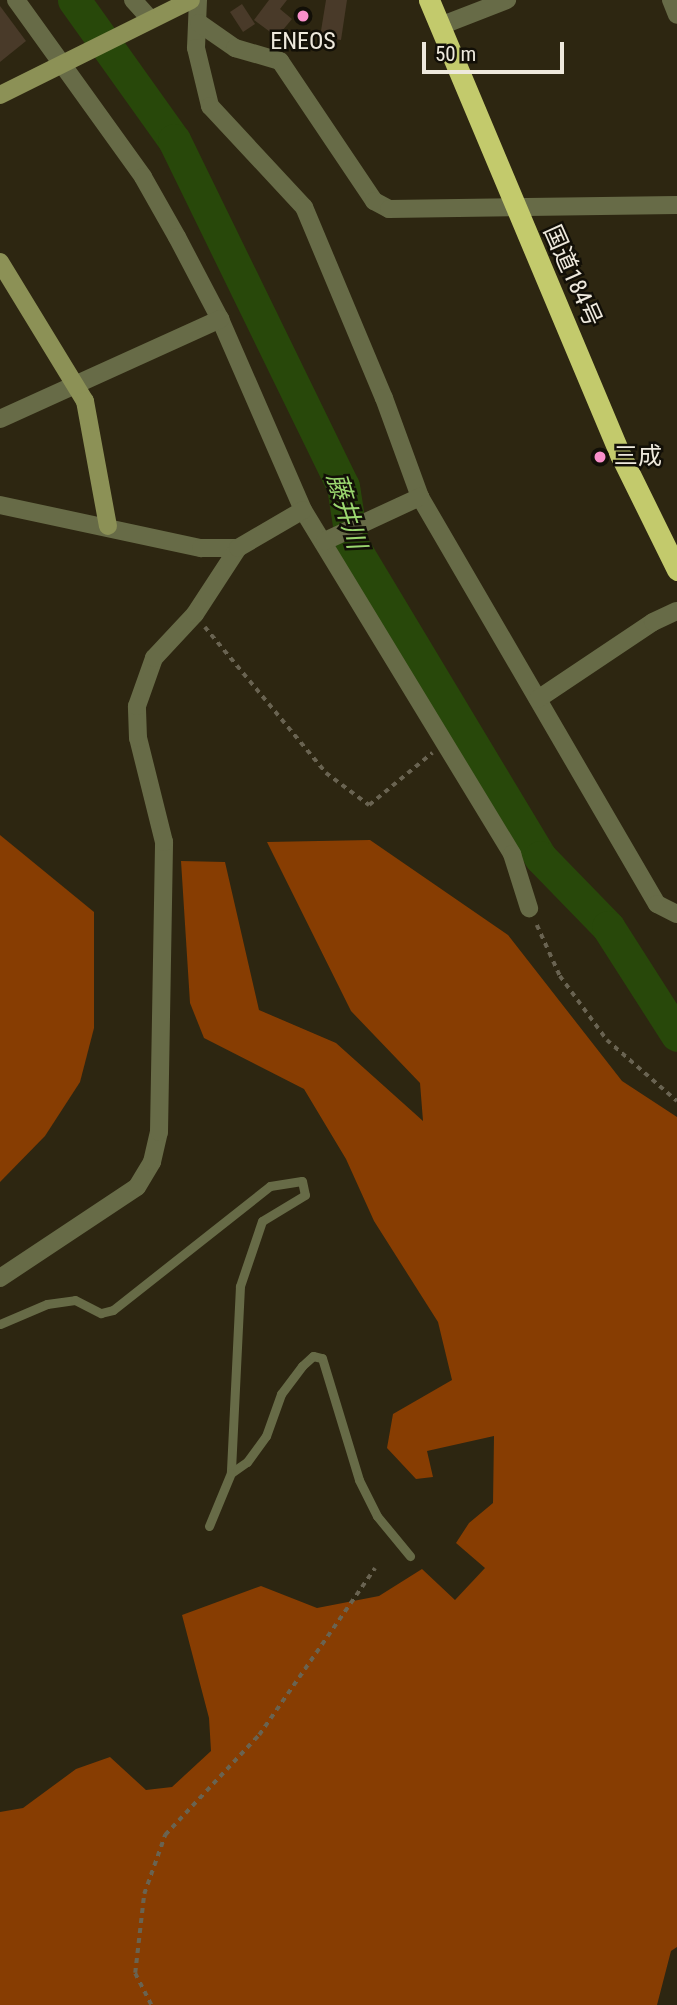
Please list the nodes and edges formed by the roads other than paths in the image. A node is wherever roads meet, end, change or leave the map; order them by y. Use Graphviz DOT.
graph roads {
  1 [pos="16,0"];
  2 [pos="133,0"];
  3 [pos="191,0"];
  4 [pos="198,0"];
  5 [pos="429,0"];
  6 [pos="507,0"];
  7 [pos="671,0"];
  8 [pos="677,15"];
  9 [pos="144,22"];
  10 [pos="198,23"];
  11 [pos="440,26"];
  12 [pos="62,61"];
  13 [pos="0,95"];
  14 [pos="677,205"];
  15 [pos="515,211"];
  16 [pos="0,262"];
  17 [pos="220,319"];
  18 [pos="78,384"];
  19 [pos="0,419"];
  20 [pos="420,497"];
  21 [pos="0,505"];
  22 [pos="303,510"];
  23 [pos="108,526"];
  24 [pos="329,539"];
  25 [pos="238,548"];
  26 [pos="677,569"];
  27 [pos="677,611"];
  28 [pos="538,699"];
  29 [pos="529,908"];
  30 [pos="677,914"];
  31 [pos="0,1279"];
  32 [pos="0,1324"];
  33 [pos="231,1473"];
  34 [pos="209,1526"];
  35 [pos="410,1556"];
  1 -- 12 [label="street"];
  2 -- 9 [label="street"];
  3 -- 9 [label="street"];
  4 -- 10 [label="street"];
  5 -- 11 [label="highway, 国道184号"];
  6 -- 11 [label="street"];
  7 -- 8 [label="street"];
  9 -- 12 [label="street"];
  10 -- 15 [label="street"];
  10 -- 20 [label="street"];
  11 -- 15 [label="highway, 国道184号"];
  12 -- 13 [label="street"];
  12 -- 17 [label="street"];
  14 -- 15 [label="street"];
  15 -- 26 [label="highway, 国道184号"];
  16 -- 18 [label="street"];
  17 -- 18 [label="street"];
  17 -- 22 [label="street"];
  18 -- 19 [label="street"];
  18 -- 23 [label="street"];
  20 -- 24 [label="street"];
  20 -- 28 [label="street"];
  21 -- 23 [label="street"];
  22 -- 24 [label="street"];
  22 -- 25 [label="street"];
  23 -- 25 [label="street"];
  24 -- 29 [label="street"];
  25 -- 31 [label="street"];
  27 -- 28 [label="street"];
  28 -- 30 [label="street"];
  32 -- 33 [label="lane"];
  33 -- 34 [label="lane"];
  33 -- 35 [label="lane"];
}
